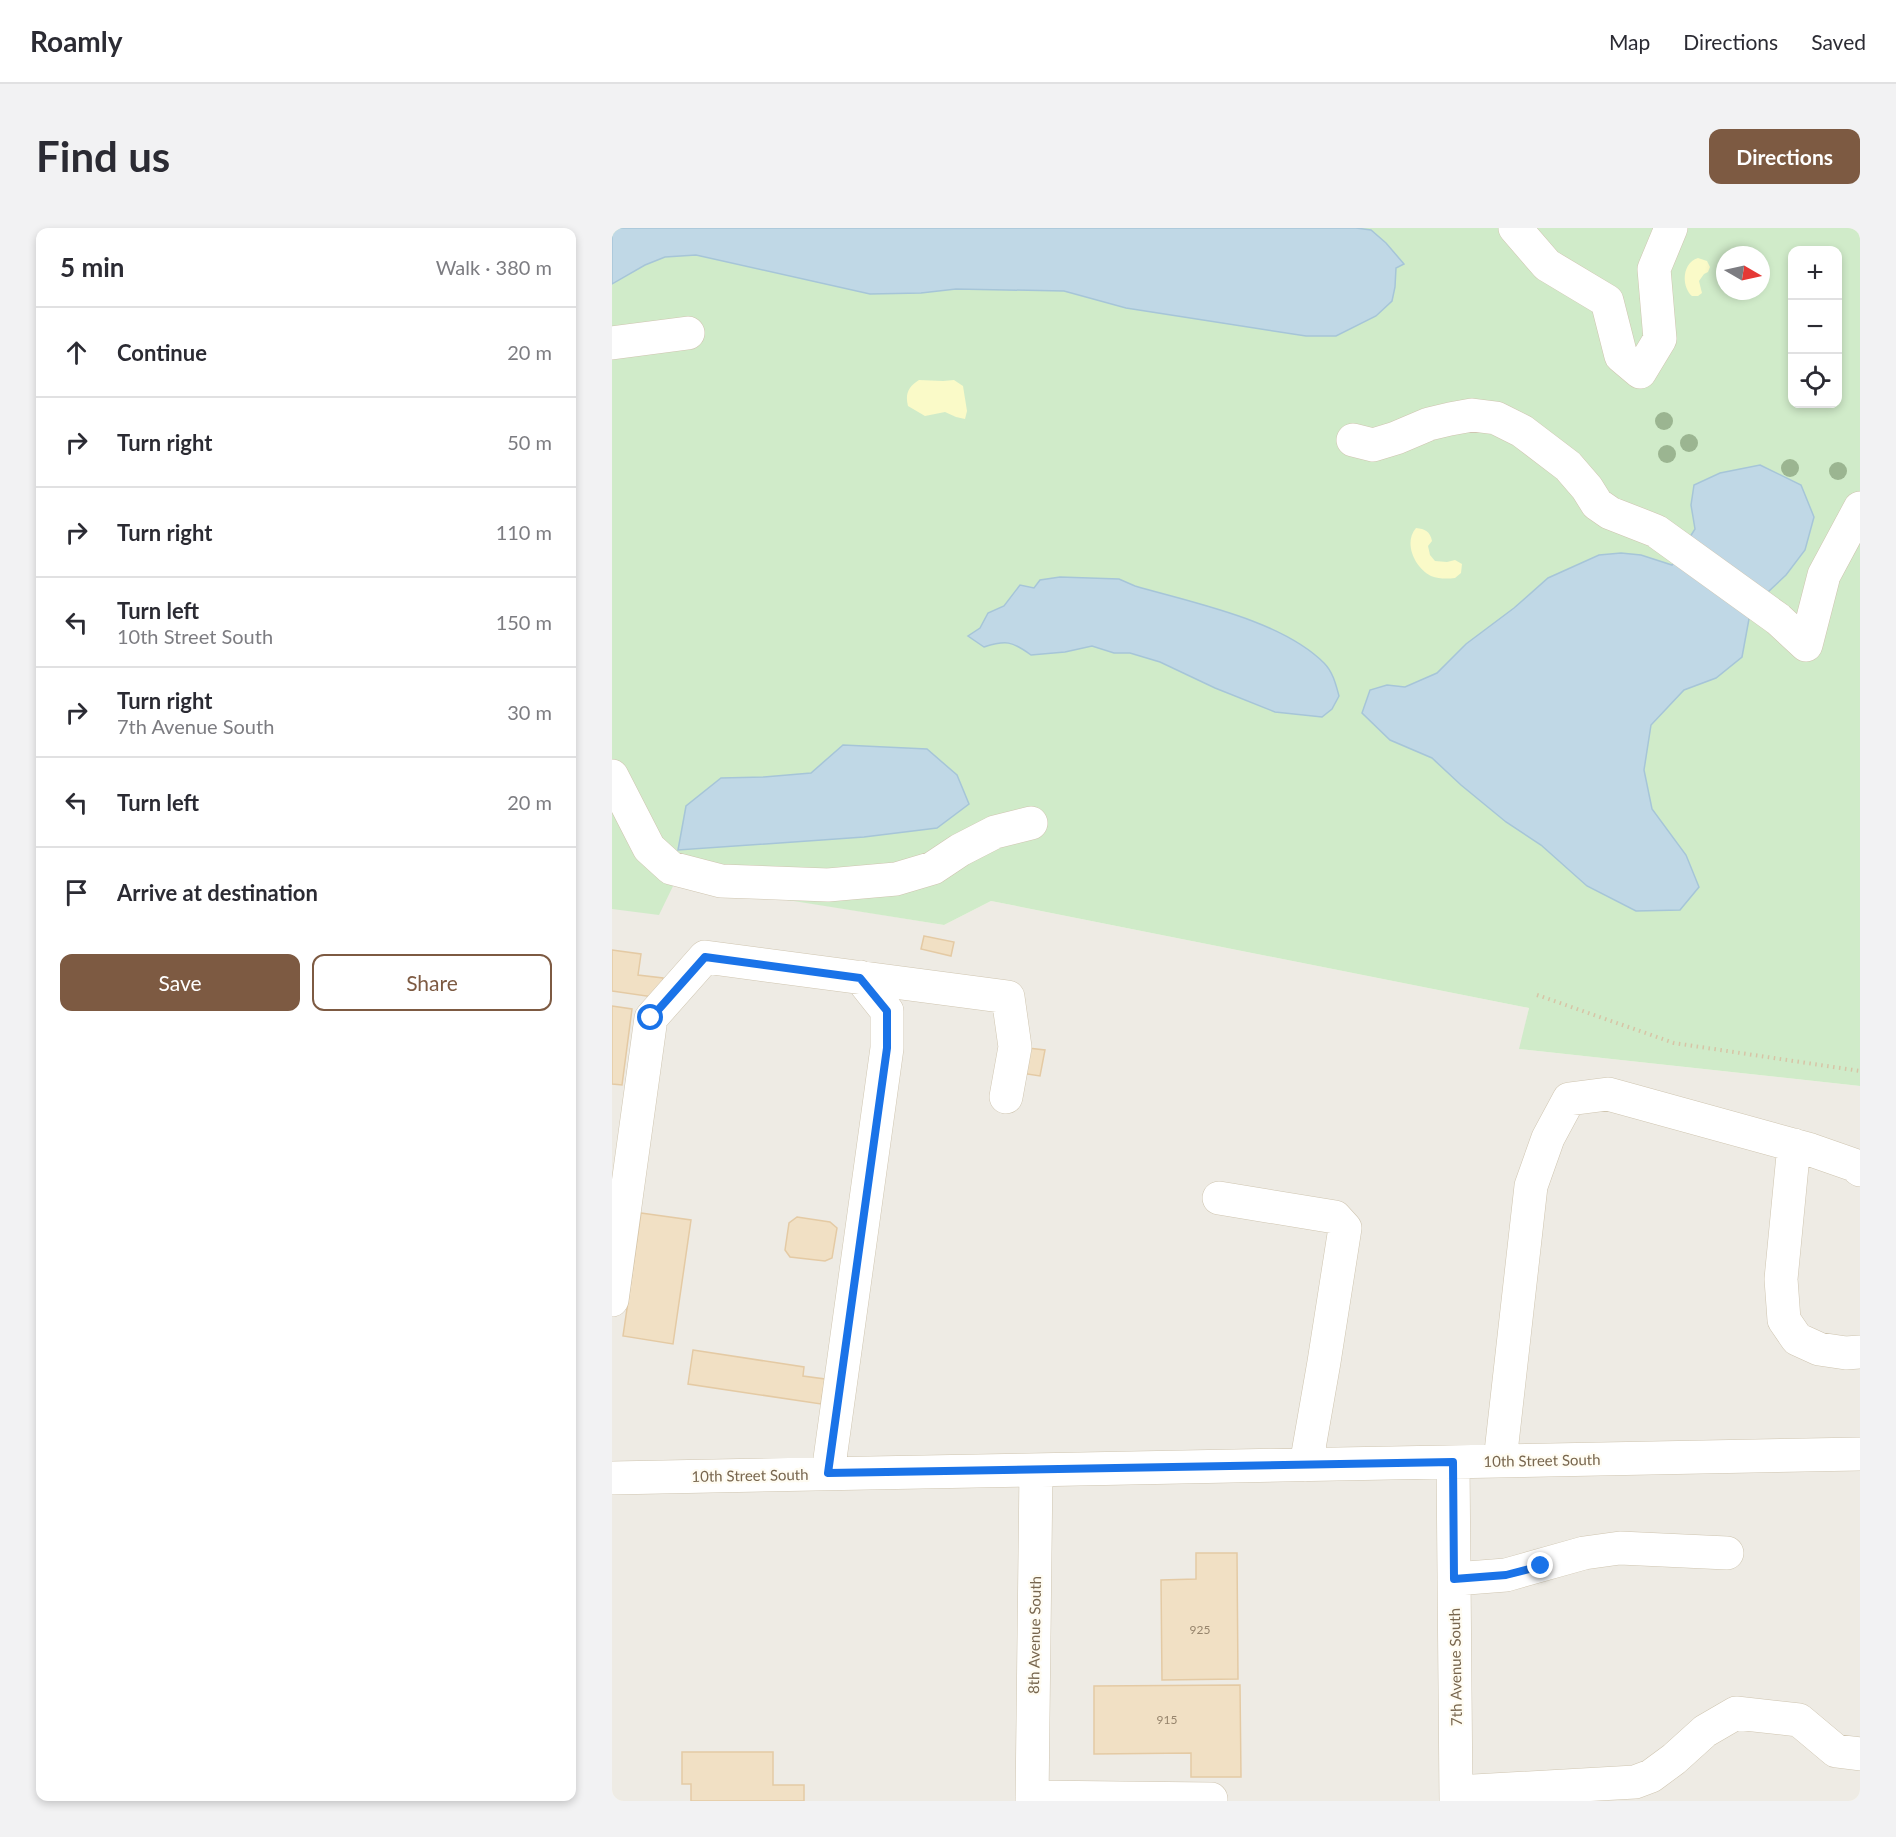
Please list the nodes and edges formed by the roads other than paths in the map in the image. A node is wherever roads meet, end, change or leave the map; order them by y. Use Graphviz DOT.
graph roads {
  1 [pos="1515,228"];
  2 [pos="1671,228"];
  3 [pos="688,333"];
  4 [pos="612,343"];
  5 [pos="1353,440"];
  6 [pos="1860,508"];
  7 [pos="612,776"];
  8 [pos="1031,823"];
  9 [pos="860,978"];
  10 [pos="1006,1097"];
  11 [pos="625,1109"];
  12 [pos="1794,1145"];
  13 [pos="1860,1170"];
  14 [pos="1219,1198"];
  15 [pos="612,1300"];
  16 [pos="1860,1352"];
  17 [pos="1860,1454"];
  18 [pos="1500,1461"];
  19 [pos="1453,1462"];
  20 [pos="1306,1465"];
  21 [pos="1036,1470"];
  22 [pos="828,1473"];
  23 [pos="612,1478"];
  24 [pos="1727,1553"];
  25 [pos="1454,1579"];
  26 [pos="1860,1754"];
  27 [pos="1456,1797"];
  28 [pos="1032,1799"];
  29 [pos="1211,1801"];
  1 -- 2 [label="street"];
  3 -- 4 [label="street"];
  5 -- 6 [label="street"];
  7 -- 8 [label="street"];
  9 -- 10 [label="street"];
  9 -- 11 [label="street"];
  9 -- 22 [label="street"];
  11 -- 15 [label="street"];
  12 -- 13 [label="street"];
  12 -- 16 [label="street"];
  12 -- 18 [label="street"];
  14 -- 20 [label="street"];
  17 -- 18 [label="street, 10th Street South"];
  18 -- 19 [label="street, 10th Street South"];
  19 -- 20 [label="street, 10th Street South"];
  19 -- 25 [label="street, 7th Avenue South"];
  20 -- 21 [label="street, 10th Street South"];
  21 -- 22 [label="street, 10th Street South"];
  21 -- 28 [label="street, 8th Avenue South"];
  22 -- 23 [label="street, 10th Street South"];
  24 -- 25 [label="street"];
  25 -- 27 [label="street, 7th Avenue South"];
  26 -- 27 [label="street"];
  28 -- 29 [label="street"];
}
